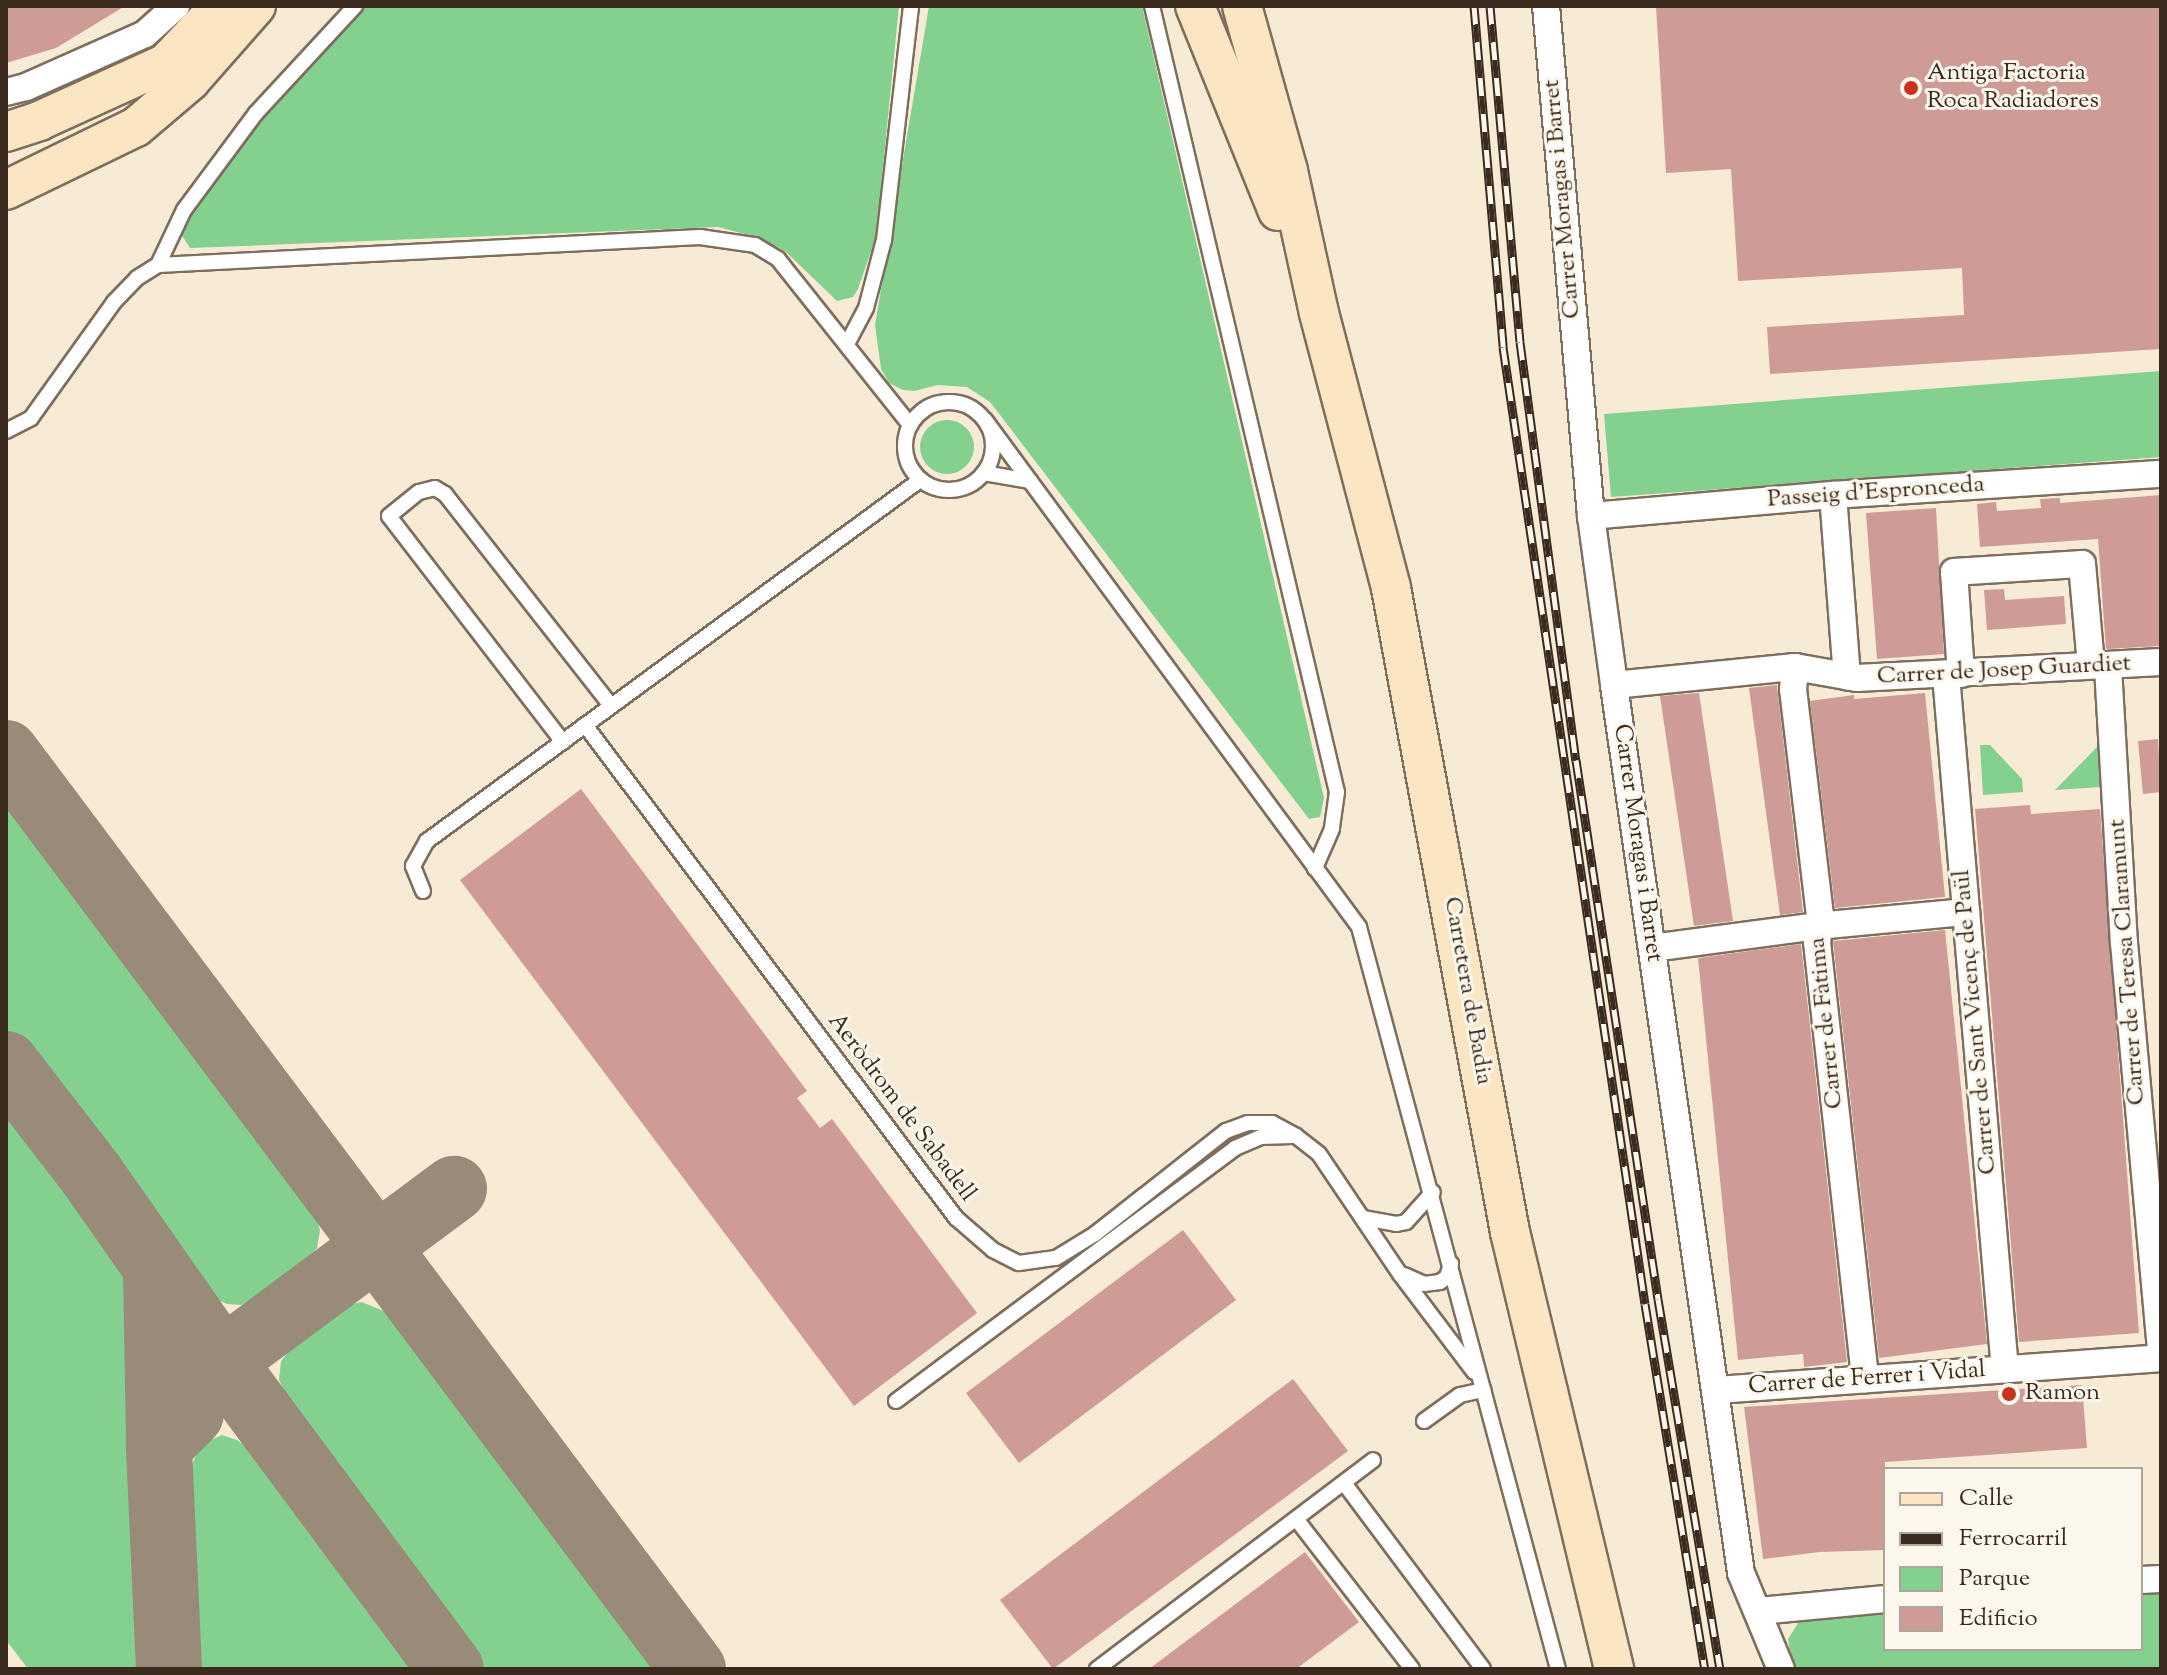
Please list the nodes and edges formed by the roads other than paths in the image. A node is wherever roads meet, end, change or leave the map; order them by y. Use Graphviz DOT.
graph roads {
  1 [pos="176,6"];
  2 [pos="220,6"];
  3 [pos="243,6"];
  4 [pos="256,6"];
  5 [pos="355,6"];
  6 [pos="911,6"];
  7 [pos="1152,6"];
  8 [pos="1195,6"];
  9 [pos="1214,6"];
  10 [pos="1242,6"];
  11 [pos="1546,6"];
  12 [pos="223,45"];
  13 [pos="166,63"];
  14 [pos="6,92"];
  15 [pos="6,132"];
  16 [pos="6,159"];
  17 [pos="6,190"];
  18 [pos="158,265"];
  19 [pos="1319,313"];
  20 [pos="847,344"];
  21 [pos="985,420"];
  22 [pos="910,425"];
  23 [pos="6,431"];
  24 [pos="984,473"];
  25 [pos="2161,474"];
  26 [pos="920,480"];
  27 [pos="1030,481"];
  28 [pos="1833,495"];
  29 [pos="1591,516"];
  30 [pos="2161,662"];
  31 [pos="2099,666"];
  32 [pos="1795,667"];
  33 [pos="1954,674"];
  34 [pos="1847,676"];
  35 [pos="1614,685"];
  36 [pos="611,706"];
  37 [pos="585,725"];
  38 [pos="563,742"];
  39 [pos="1315,868"];
  40 [pos="423,891"];
  41 [pos="1966,912"];
  42 [pos="1817,926"];
  43 [pos="1652,948"];
  44 [pos="1296,1136"];
  45 [pos="1433,1192"];
  46 [pos="1363,1218"];
  47 [pos="1451,1264"];
  48 [pos="1400,1274"];
  49 [pos="2161,1352"];
  50 [pos="2161,1358"];
  51 [pos="2005,1370"];
  52 [pos="1865,1379"];
  53 [pos="1481,1384"];
  54 [pos="1716,1390"];
  55 [pos="896,1401"];
  56 [pos="1424,1421"];
  57 [pos="1373,1460"];
  58 [pos="1344,1483"];
  59 [pos="1297,1520"];
  60 [pos="1883,1599"];
  61 [pos="1759,1611"];
  62 [pos="1097,1669"];
  63 [pos="1412,1669"];
  64 [pos="1483,1669"];
  65 [pos="1558,1669"];
  66 [pos="1614,1669"];
  67 [pos="1781,1669"];
  1 -- 14 [label="street"];
  2 -- 13 [label="street"];
  3 -- 12 [label="street"];
  4 -- 12 [label="street"];
  5 -- 18 [label="lane"];
  6 -- 20 [label="lane"];
  7 -- 39 [label="lane"];
  8 -- 19 [label="street"];
  9 -- 19 [label="street"];
  10 -- 19 [label="street"];
  11 -- 29 [label="street, Carrer Moragas i Barret"];
  12 -- 17 [label="street"];
  13 -- 15 [label="street"];
  13 -- 16 [label="street"];
  18 -- 20 [label="lane"];
  18 -- 23 [label="lane"];
  19 -- 66 [label="street, Carretera de Badia"];
  20 -- 22 [label="lane"];
  21 -- 22 [label="lane"];
  21 -- 24 [label="lane"];
  21 -- 27 [label="lane"];
  22 -- 26 [label="lane"];
  24 -- 26 [label="lane"];
  24 -- 27 [label="lane"];
  25 -- 28 [label="street, Passeig d'Espronceda"];
  26 -- 36 [label="lane"];
  27 -- 39 [label="lane"];
  28 -- 29 [label="street, Passeig d'Espronceda"];
  28 -- 34 [label="street, Carrer de Josep Guardiet"];
  29 -- 35 [label="street, Carrer Moragas i Barret"];
  30 -- 31 [label="street, Carrer de Josep Guardiet"];
  31 -- 33 [label="street, Carrer de Josep Guardiet"];
  31 -- 33 [label="street, Carrer de Teresa Claramunt"];
  31 -- 49 [label="street, Carrer de Teresa Claramunt"];
  32 -- 34 [label="street, Carrer de Josep Guardiet"];
  32 -- 35 [label="street, Carrer de Josep Guardiet"];
  32 -- 42 [label="street, Carrer de Fàtima"];
  33 -- 34 [label="street, Carrer de Josep Guardiet"];
  33 -- 41 [label="street, Carrer de Sant Vicenç de Paül"];
  35 -- 43 [label="street, Carrer Moragas i Barret"];
  36 -- 37 [label="lane"];
  36 -- 38 [label="lane"];
  37 -- 38 [label="lane"];
  37 -- 44 [label="lane, Aeròdrom de Sabadell"];
  38 -- 40 [label="lane"];
  39 -- 45 [label="lane"];
  41 -- 42 [label="street"];
  41 -- 51 [label="street, Carrer de Sant Vicenç de Paül"];
  42 -- 43 [label="street"];
  42 -- 52 [label="street, Carrer de Fàtima"];
  43 -- 54 [label="street, Carrer Moragas i Barret"];
  44 -- 46 [label="lane"];
  44 -- 55 [label="lane"];
  45 -- 46 [label="lane"];
  45 -- 47 [label="lane"];
  46 -- 48 [label="lane"];
  47 -- 48 [label="lane"];
  47 -- 53 [label="lane"];
  48 -- 53 [label="lane"];
  50 -- 51 [label="street, Carrer de Ferrer i Vidal"];
  51 -- 52 [label="street, Carrer de Ferrer i Vidal"];
  52 -- 54 [label="street, Carrer de Ferrer i Vidal"];
  53 -- 56 [label="lane"];
  53 -- 65 [label="lane"];
  54 -- 61 [label="street, Carrer Moragas i Barret"];
  57 -- 58 [label="lane"];
  58 -- 59 [label="lane"];
  58 -- 64 [label="lane"];
  59 -- 62 [label="lane"];
  59 -- 63 [label="lane"];
  60 -- 61 [label="street"];
  61 -- 67 [label="street, Carrer Moragas i Barret"];
}
